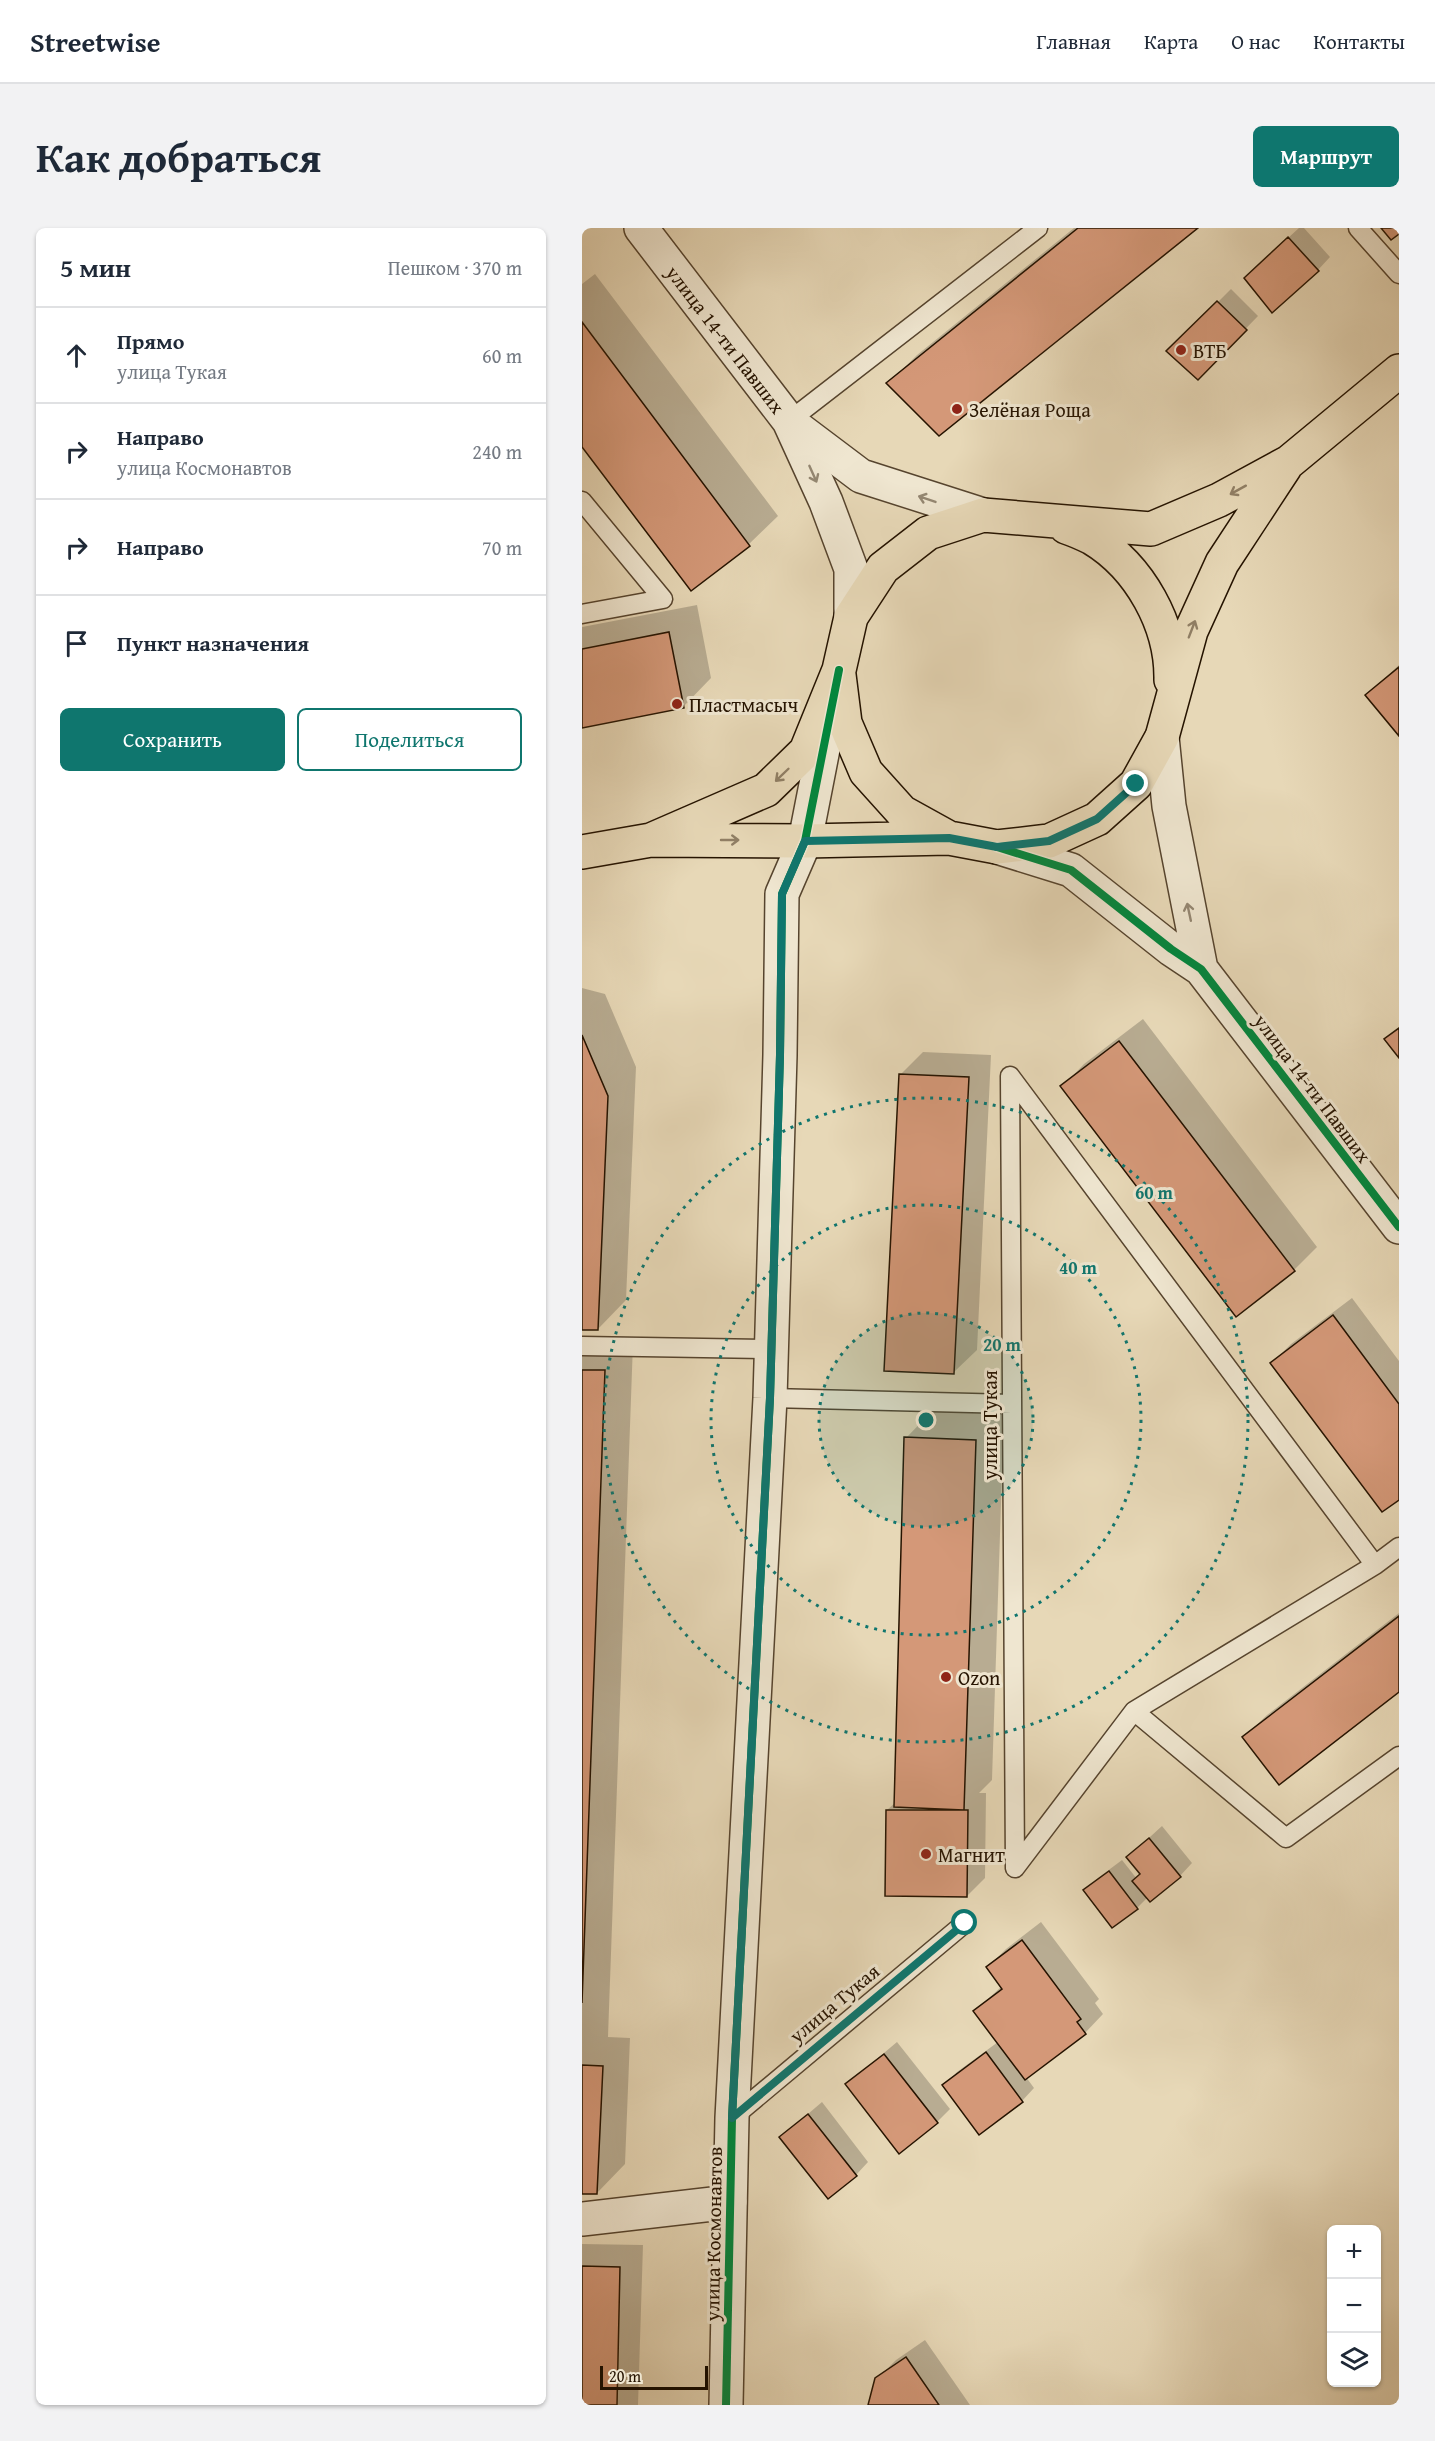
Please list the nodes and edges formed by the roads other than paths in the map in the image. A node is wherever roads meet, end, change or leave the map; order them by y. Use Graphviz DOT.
graph roads {
  1 [pos="641,228"];
  2 [pos="1038,228"];
  3 [pos="1358,228"];
  4 [pos="1399,274"];
  5 [pos="1399,371"];
  6 [pos="789,421"];
  7 [pos="1289,462"];
  8 [pos="582,501"];
  9 [pos="983,515"];
  10 [pos="1057,522"];
  11 [pos="582,614"];
  12 [pos="851,617"];
  13 [pos="839,670"];
  14 [pos="1170,706"];
  15 [pos="1162,737"];
  16 [pos="949,838"];
  17 [pos="651,840"];
  18 [pos="805,841"];
  19 [pos="997,847"];
  20 [pos="582,852"];
  21 [pos="1201,969"];
  22 [pos="1399,1227"];
  23 [pos="582,1346"];
  24 [pos="771,1349"];
  25 [pos="770,1398"];
  26 [pos="1012,1404"];
  27 [pos="1399,1547"];
  28 [pos="1375,1565"];
  29 [pos="1134,1711"];
  30 [pos="1399,1756"];
  31 [pos="965,1923"];
  32 [pos="732,2118"];
  33 [pos="730,2202"];
  34 [pos="582,2219"];
  35 [pos="726,2405"];
  1 -- 6 [label="street, улица 14-ти Павших"];
  2 -- 6 [label="lane"];
  3 -- 4 [label="lane"];
  5 -- 7 [label="main road"];
  9 -- 6 [label="street, one-way"];
  6 -- 12 [label="street, one-way"];
  7 -- 10 [label="main road, one-way"];
  14 -- 7 [label="main road, one-way"];
  8 -- 11 [label="lane"];
  9 -- 10 [label="main road"];
  9 -- 12 [label="main road"];
  10 -- 14 [label="main road"];
  12 -- 13 [label="main road"];
  13 -- 16 [label="main road"];
  13 -- 17 [label="main road, one-way"];
  13 -- 18 [label="street, улица Космонавтов"];
  14 -- 15 [label="main road"];
  15 -- 19 [label="main road"];
  21 -- 15 [label="street, one-way"];
  16 -- 18 [label="main road"];
  16 -- 19 [label="main road"];
  17 -- 18 [label="main road, one-way"];
  17 -- 20 [label="main road"];
  18 -- 24 [label="street, улица Космонавтов"];
  19 -- 21 [label="street"];
  21 -- 22 [label="street, улица 14-ти Павших"];
  23 -- 24 [label="lane"];
  24 -- 25 [label="street, улица Космонавтов"];
  25 -- 26 [label="lane"];
  25 -- 32 [label="street, улица Космонавтов"];
  26 -- 28 [label="lane, улица Тукая"];
  26 -- 29 [label="lane, улица Тукая"];
  27 -- 28 [label="lane, улица Тукая"];
  28 -- 29 [label="lane, улица Тукая"];
  29 -- 30 [label="lane"];
  31 -- 32 [label="lane, улица Тукая"];
  32 -- 33 [label="street, улица Космонавтов"];
  33 -- 34 [label="street"];
  33 -- 35 [label="street, улица Космонавтов"];
}
